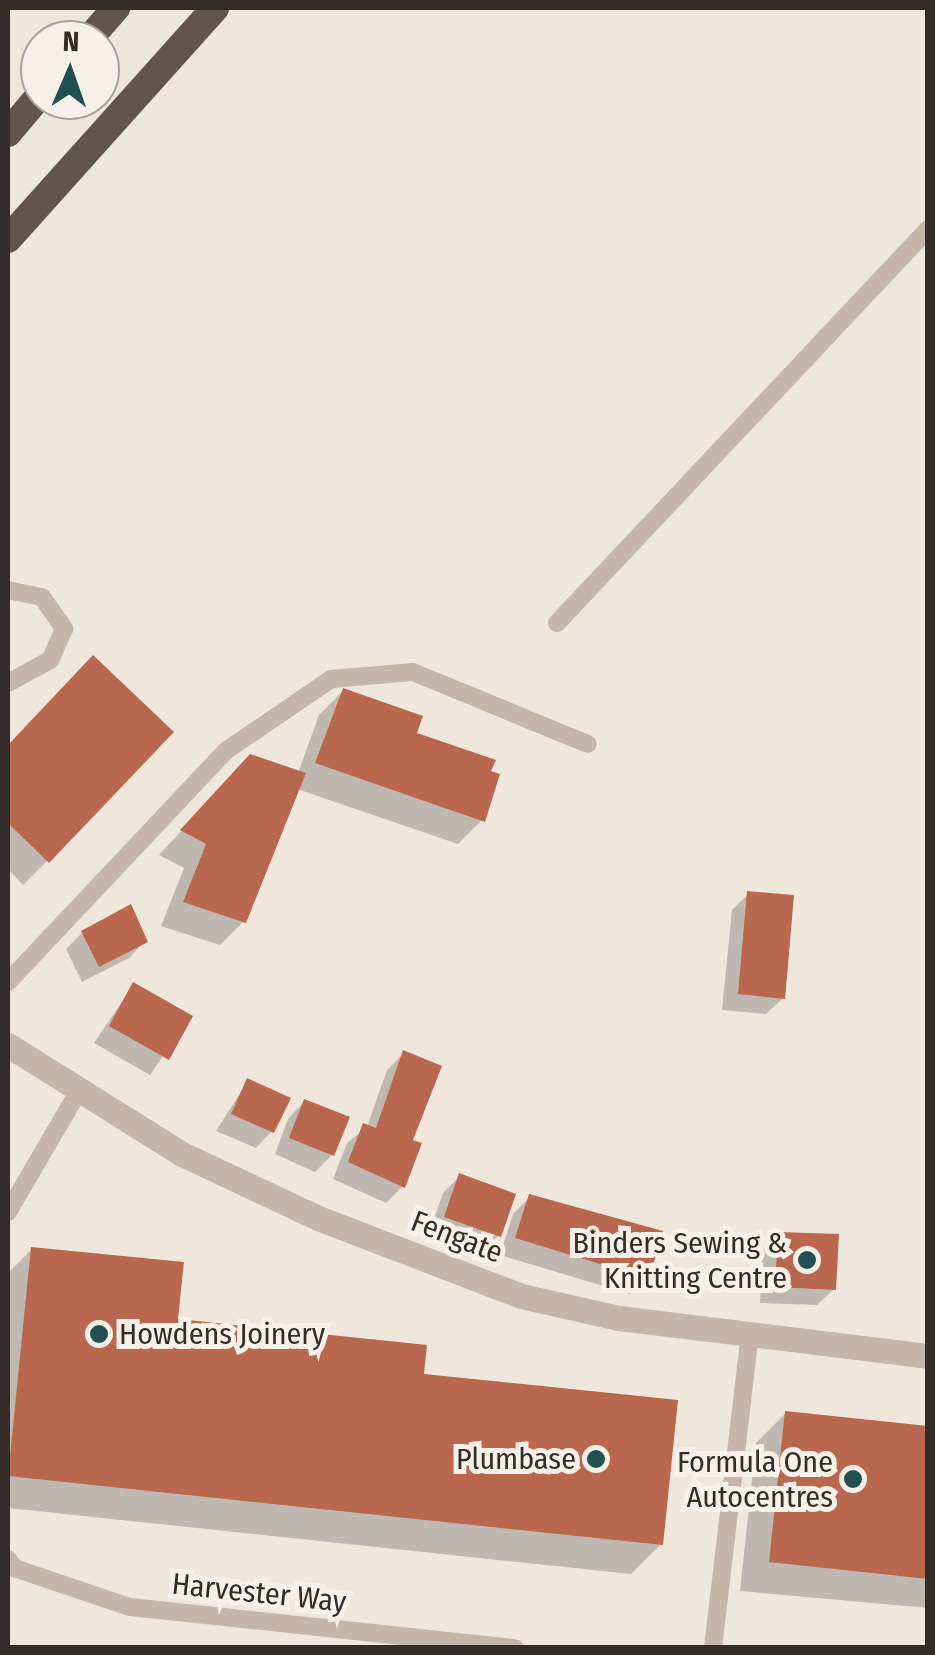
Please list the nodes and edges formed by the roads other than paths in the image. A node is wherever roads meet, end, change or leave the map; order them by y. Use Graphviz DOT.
graph roads {
  1 [pos="215,8"];
  2 [pos="928,229"];
  3 [pos="8,239"];
  4 [pos="8,590"];
  5 [pos="557,623"];
  6 [pos="8,684"];
  7 [pos="588,744"];
  8 [pos="8,982"];
  9 [pos="8,1045"];
  10 [pos="77,1094"];
  11 [pos="8,1212"];
  12 [pos="750,1335"];
  13 [pos="928,1356"];
  14 [pos="8,1559"];
  15 [pos="515,1648"];
  16 [pos="713,1648"];
  1 -- 3 [label="highway"];
  2 -- 5 [label="lane"];
  4 -- 6 [label="lane"];
  7 -- 8 [label="lane"];
  9 -- 10 [label="street, Fengate"];
  10 -- 11 [label="lane"];
  10 -- 12 [label="street, Fengate"];
  12 -- 13 [label="street, Fengate"];
  12 -- 16 [label="lane"];
  14 -- 15 [label="lane, Harvester Way"];
}
